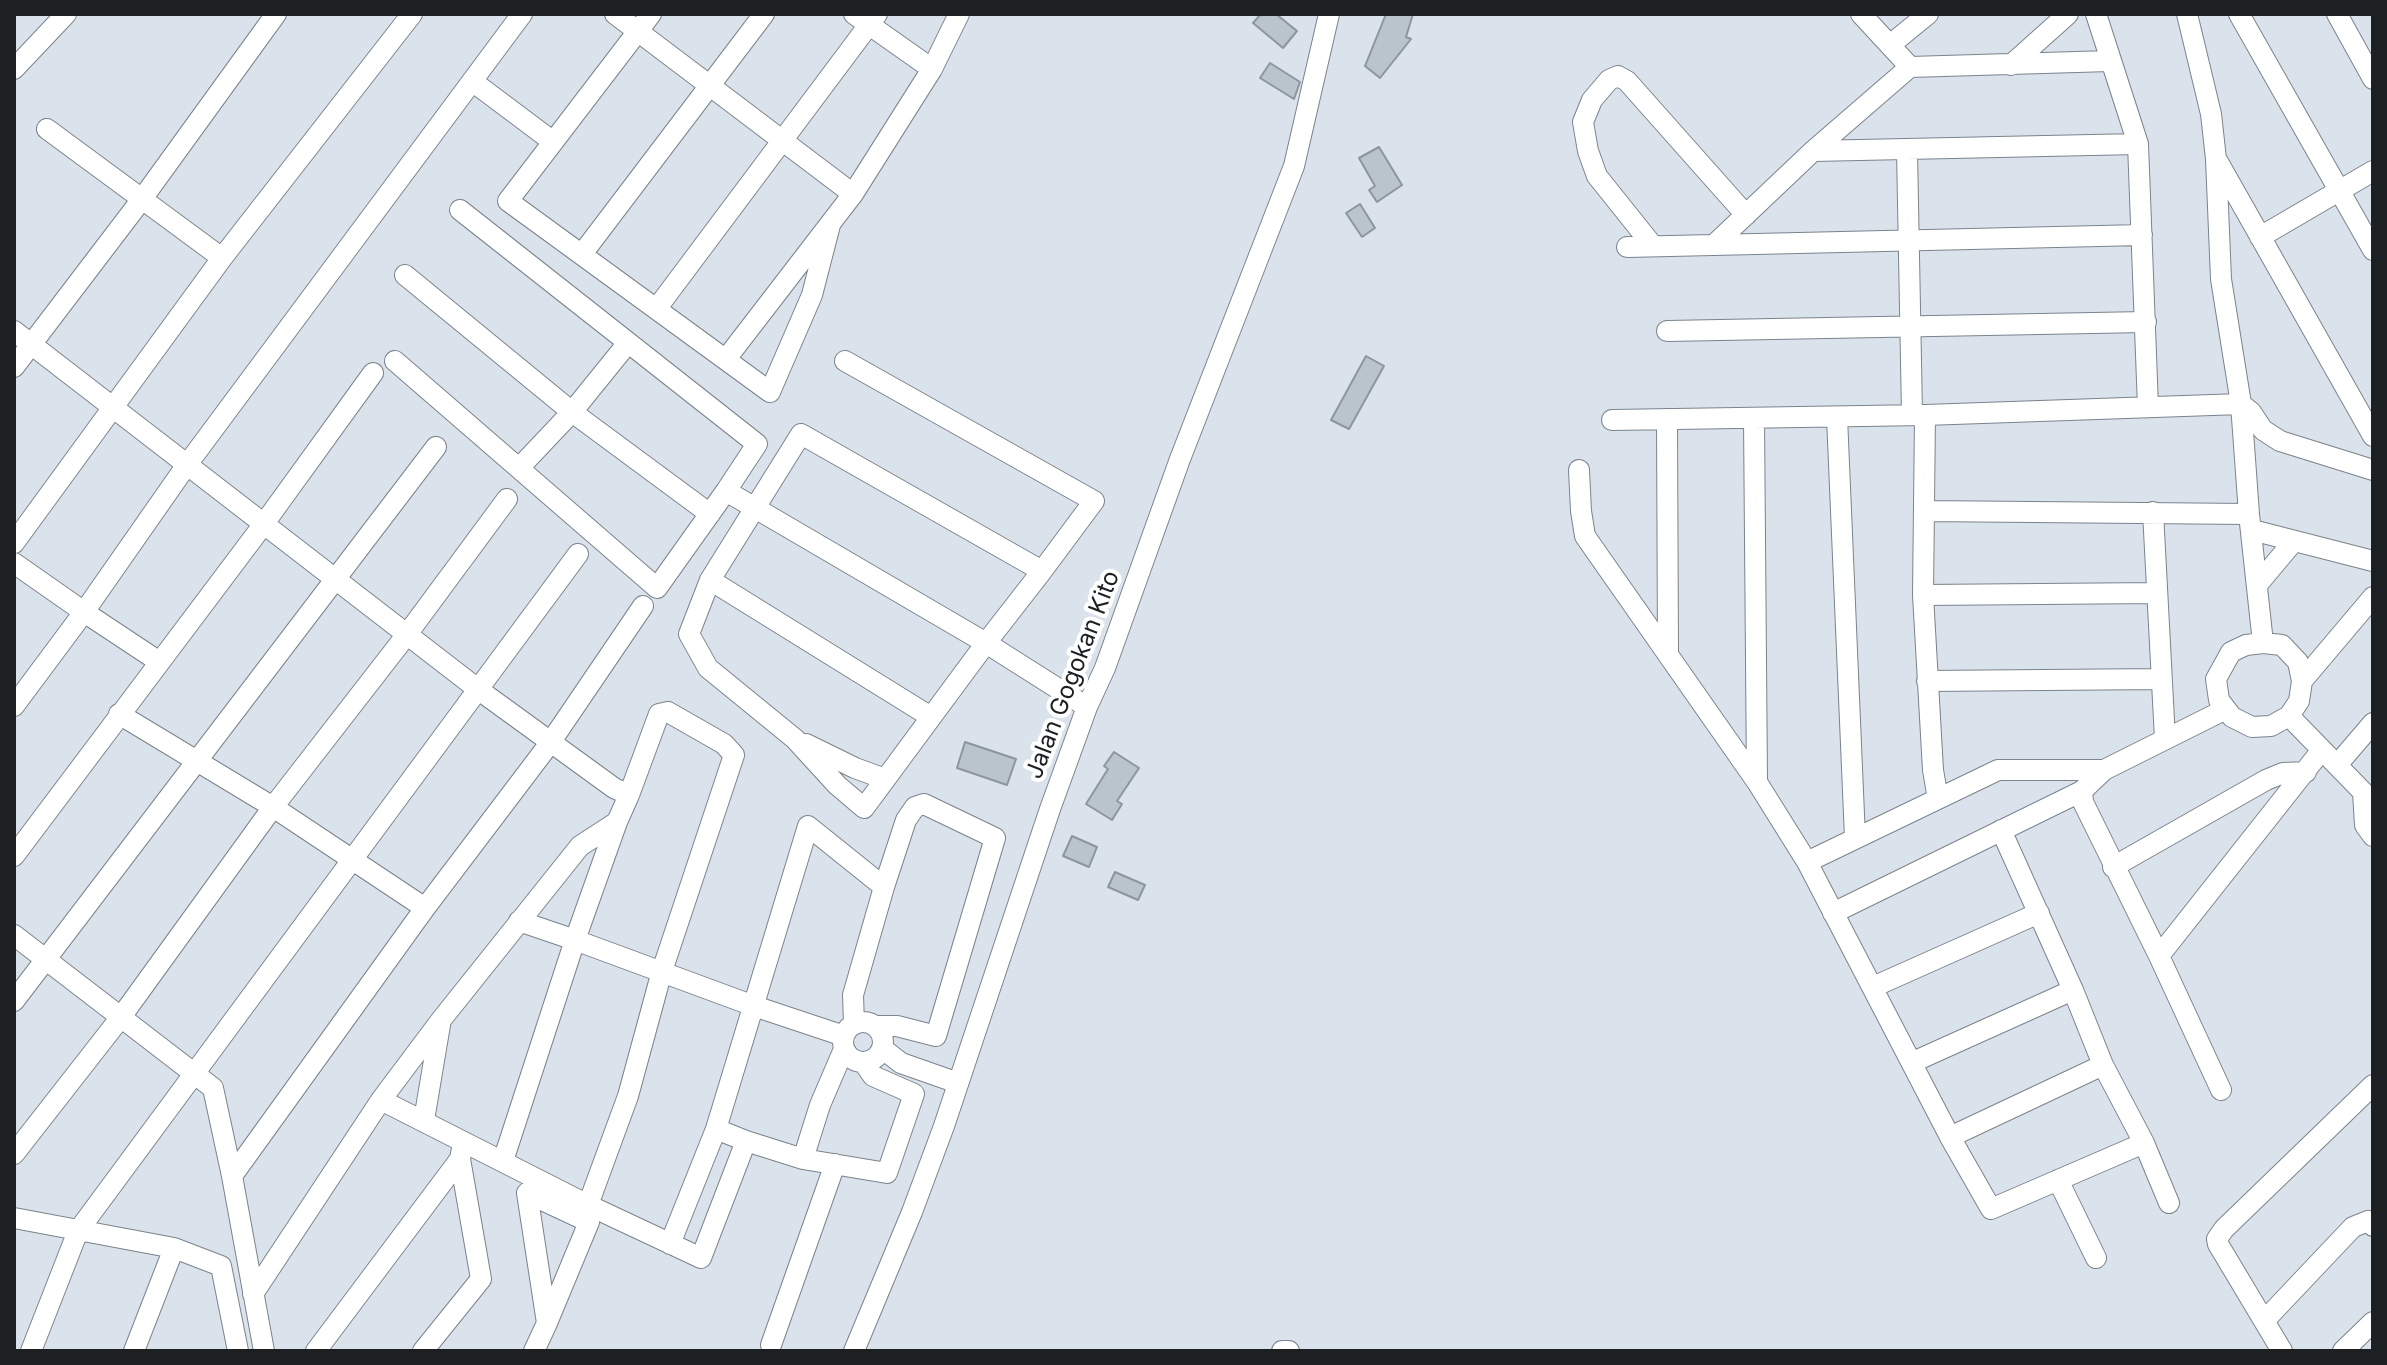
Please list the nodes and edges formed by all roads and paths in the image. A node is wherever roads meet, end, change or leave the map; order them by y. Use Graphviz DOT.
graph roads {
  1 [pos="66,14"];
  2 [pos="276,14"];
  3 [pos="412,14"];
  4 [pos="522,14"];
  5 [pos="615,14"];
  6 [pos="651,14"];
  7 [pos="764,14"];
  8 [pos="959,14"];
  9 [pos="1329,14"];
  10 [pos="1861,14"];
  11 [pos="1928,14"];
  12 [pos="2068,14"];
  13 [pos="2096,14"];
  14 [pos="2187,14"];
  15 [pos="2239,14"];
  16 [pos="2337,14"];
  17 [pos="867,18"];
  18 [pos="639,32"];
  19 [pos="1890,45"];
  20 [pos="2110,61"];
  21 [pos="15,65"];
  22 [pos="2011,65"];
  23 [pos="1910,67"];
  24 [pos="932,69"];
  25 [pos="2373,79"];
  26 [pos="472,81"];
  27 [pos="711,87"];
  28 [pos="47,129"];
  29 [pos="552,141"];
  30 [pos="782,142"];
  31 [pos="2138,144"];
  32 [pos="1907,150"];
  33 [pos="1813,151"];
  34 [pos="2216,159"];
  35 [pos="2373,171"];
  36 [pos="2340,189"];
  37 [pos="853,194"];
  38 [pos="142,199"];
  39 [pos="460,210"];
  40 [pos="1746,215"];
  41 [pos="830,225"];
  42 [pos="2142,235"];
  43 [pos="2260,237"];
  44 [pos="1909,239"];
  45 [pos="1716,243"];
  46 [pos="1653,246"];
  47 [pos="1627,247"];
  48 [pos="2373,250"];
  49 [pos="582,254"];
  50 [pos="222,258"];
  51 [pos="405,275"];
  52 [pos="657,308"];
  53 [pos="2146,322"];
  54 [pos="1910,325"];
  55 [pos="14,331"];
  56 [pos="1667,331"];
  57 [pos="31,344"];
  58 [pos="627,344"];
  59 [pos="726,359"];
  60 [pos="395,361"];
  61 [pos="845,361"];
  62 [pos="14,367"];
  63 [pos="373,373"];
  64 [pos="2241,404"];
  65 [pos="2148,407"];
  66 [pos="111,408"];
  67 [pos="572,412"];
  68 [pos="1918,414"];
  69 [pos="1837,417"];
  70 [pos="1754,418"];
  71 [pos="1667,419"];
  72 [pos="1612,420"];
  73 [pos="2373,436"];
  74 [pos="436,447"];
  75 [pos="186,466"];
  76 [pos="519,468"];
  77 [pos="1579,470"];
  78 [pos="2373,470"];
  79 [pos="726,491"];
  80 [pos="507,499"];
  81 [pos="755,506"];
  82 [pos="1924,511"];
  83 [pos="2153,512"];
  84 [pos="710,514"];
  85 [pos="2250,522"];
  86 [pos="263,525"];
  87 [pos="2294,541"];
  88 [pos="14,543"];
  89 [pos="578,554"];
  90 [pos="2373,561"];
  91 [pos="14,563"];
  92 [pos="1042,571"];
  93 [pos="334,580"];
  94 [pos="710,580"];
  95 [pos="2257,585"];
  96 [pos="2157,593"];
  97 [pos="1923,595"];
  98 [pos="2373,597"];
  99 [pos="643,606"];
  100 [pos="84,612"];
  101 [pos="408,633"];
  102 [pos="986,643"];
  103 [pos="2263,643"];
  104 [pos="1668,653"];
  105 [pos="158,661"];
  106 [pos="2161,679"];
  107 [pos="1927,681"];
  108 [pos="2302,681"];
  109 [pos="479,690"];
  110 [pos="14,706"];
  111 [pos="1087,707"];
  112 [pos="2226,709"];
  113 [pos="119,714"];
  114 [pos="2289,716"];
  115 [pos="931,717"];
  116 [pos="2373,723"];
  117 [pos="795,739"];
  118 [pos="2165,739"];
  119 [pos="550,743"];
  120 [pos="2329,758"];
  121 [pos="196,761"];
  122 [pos="2104,770"];
  123 [pos="2306,772"];
  124 [pos="885,779"];
  125 [pos="1757,782"];
  126 [pos="2082,791"];
  127 [pos="629,795"];
  128 [pos="1938,799"];
  129 [pos="273,807"];
  130 [pos="617,822"];
  131 [pos="2001,830"];
  132 [pos="2373,836"];
  133 [pos="1855,838"];
  134 [pos="14,856"];
  135 [pos="354,859"];
  136 [pos="1807,862"];
  137 [pos="2113,867"];
  138 [pos="884,887"];
  139 [pos="425,908"];
  140 [pos="1833,913"];
  141 [pos="2039,913"];
  142 [pos="519,921"];
  143 [pos="14,935"];
  144 [pos="575,940"];
  145 [pos="2159,956"];
  146 [pos="46,959"];
  147 [pos="662,971"];
  148 [pos="1873,987"];
  149 [pos="2073,990"];
  150 [pos="14,1001"];
  151 [pos="754,1006"];
  152 [pos="121,1017"];
  153 [pos="441,1020"];
  154 [pos="875,1026"];
  155 [pos="847,1037"];
  156 [pos="883,1049"];
  157 [pos="1913,1062"];
  158 [pos="864,1063"];
  159 [pos="2103,1065"];
  160 [pos="194,1072"];
  161 [pos="958,1083"];
  162 [pos="2373,1085"];
  163 [pos="2221,1090"];
  164 [pos="381,1100"];
  165 [pos="424,1120"];
  166 [pos="716,1129"];
  167 [pos="1950,1137"];
  168 [pos="746,1141"];
  169 [pos="2144,1143"];
  170 [pos="461,1151"];
  171 [pos="14,1154"];
  172 [pos="803,1159"];
  173 [pos="503,1161"];
  174 [pos="835,1164"];
  175 [pos="232,1176"];
  176 [pos="2058,1180"];
  177 [pos="2169,1203"];
  178 [pos="588,1205"];
  179 [pos="14,1218"];
  180 [pos="2371,1221"];
  181 [pos="78,1231"];
  182 [pos="670,1244"];
  183 [pos="174,1248"];
  184 [pos="2096,1258"];
  185 [pos="253,1294"];
  186 [pos="2264,1321"];
  187 [pos="2373,1322"];
  188 [pos="547,1323"];
  189 [pos="771,1345"];
  190 [pos="31,1351"];
  191 [pos="134,1351"];
  192 [pos="238,1351"];
  193 [pos="264,1351"];
  194 [pos="316,1351"];
  195 [pos="423,1351"];
  196 [pos="534,1351"];
  197 [pos="854,1351"];
  198 [pos="1282,1351"];
  199 [pos="1289,1351"];
  200 [pos="2282,1351"];
  201 [pos="2343,1351"];
  1 -- 21 [label="street"];
  2 -- 38 [label="street"];
  3 -- 50 [label="street"];
  4 -- 26 [label="street"];
  5 -- 18 [label="street"];
  6 -- 18 [label="street"];
  7 -- 27 [label="street"];
  8 -- 24 [label="street"];
  9 -- 111 [label="street, Jalan Gogokan Kito"];
  10 -- 19 [label="street"];
  11 -- 19 [label="street"];
  12 -- 22 [label="street"];
  13 -- 20 [label="street"];
  14 -- 34 [label="street"];
  15 -- 36 [label="street"];
  16 -- 25 [label="street"];
  17 -- 24 [label="street"];
  17 -- 30 [label="street"];
  18 -- 27 [label="street"];
  18 -- 29 [label="street"];
  19 -- 23 [label="street"];
  20 -- 22 [label="street"];
  20 -- 31 [label="street"];
  22 -- 23 [label="street"];
  23 -- 33 [label="street"];
  24 -- 37 [label="street"];
  26 -- 29 [label="street"];
  26 -- 75 [label="street"];
  27 -- 30 [label="street"];
  27 -- 49 [label="street"];
  28 -- 38 [label="street"];
  29 -- 49 [label="street"];
  30 -- 37 [label="street"];
  30 -- 52 [label="street"];
  31 -- 32 [label="street"];
  31 -- 42 [label="street"];
  32 -- 33 [label="street"];
  32 -- 44 [label="street"];
  33 -- 40 [label="street"];
  34 -- 43 [label="street"];
  34 -- 64 [label="street"];
  35 -- 36 [label="street"];
  36 -- 43 [label="street"];
  36 -- 48 [label="street"];
  37 -- 41 [label="street"];
  38 -- 50 [label="street"];
  38 -- 57 [label="street"];
  39 -- 58 [label="street"];
  40 -- 45 [label="street"];
  40 -- 46 [label="street"];
  41 -- 59 [label="street"];
  41 -- 59 [label="street"];
  42 -- 44 [label="street"];
  42 -- 53 [label="street"];
  43 -- 73 [label="street"];
  44 -- 45 [label="street"];
  44 -- 54 [label="street"];
  45 -- 46 [label="street"];
  46 -- 47 [label="street"];
  49 -- 52 [label="street"];
  50 -- 66 [label="street"];
  51 -- 67 [label="street"];
  52 -- 59 [label="street"];
  53 -- 54 [label="street"];
  53 -- 65 [label="street"];
  54 -- 56 [label="street"];
  54 -- 68 [label="street"];
  55 -- 57 [label="street"];
  57 -- 62 [label="street"];
  57 -- 66 [label="street"];
  58 -- 67 [label="street"];
  58 -- 79 [label="street"];
  60 -- 76 [label="street"];
  61 -- 92 [label="street"];
  63 -- 86 [label="street"];
  64 -- 65 [label="street"];
  64 -- 78 [label="street"];
  64 -- 85 [label="street"];
  65 -- 68 [label="street"];
  66 -- 75 [label="street"];
  66 -- 88 [label="street"];
  67 -- 76 [label="street"];
  67 -- 84 [label="street"];
  68 -- 69 [label="street"];
  68 -- 82 [label="street"];
  69 -- 70 [label="street"];
  69 -- 133 [label="street"];
  70 -- 71 [label="street"];
  70 -- 125 [label="street"];
  71 -- 72 [label="street"];
  71 -- 104 [label="street"];
  74 -- 93 [label="street"];
  75 -- 86 [label="street"];
  75 -- 100 [label="street"];
  76 -- 84 [label="street"];
  77 -- 104 [label="street"];
  79 -- 81 [label="street"];
  79 -- 84 [label="street"];
  80 -- 101 [label="street"];
  81 -- 92 [label="street"];
  81 -- 94 [label="street"];
  81 -- 102 [label="street"];
  82 -- 83 [label="street"];
  82 -- 97 [label="street"];
  83 -- 85 [label="street"];
  83 -- 96 [label="street"];
  85 -- 87 [label="street"];
  85 -- 95 [label="street"];
  86 -- 93 [label="street"];
  86 -- 105 [label="street"];
  87 -- 90 [label="street"];
  87 -- 95 [label="street"];
  89 -- 109 [label="street"];
  91 -- 100 [label="street"];
  92 -- 102 [label="street"];
  93 -- 101 [label="street"];
  93 -- 121 [label="street"];
  94 -- 115 [label="street"];
  94 -- 117 [label="street"];
  95 -- 103 [label="street"];
  96 -- 97 [label="street"];
  96 -- 106 [label="street"];
  97 -- 107 [label="street"];
  98 -- 108 [label="street"];
  99 -- 119 [label="street"];
  100 -- 105 [label="street"];
  100 -- 110 [label="street"];
  101 -- 109 [label="street"];
  101 -- 129 [label="street"];
  102 -- 111 [label="street"];
  102 -- 115 [label="street"];
  103 -- 108 [label="street"];
  103 -- 112 [label="street"];
  104 -- 125 [label="street"];
  105 -- 113 [label="street"];
  106 -- 107 [label="street"];
  106 -- 118 [label="street"];
  107 -- 128 [label="street"];
  108 -- 114 [label="street"];
  109 -- 119 [label="street"];
  109 -- 135 [label="street"];
  111 -- 161 [label="street, Jalan Gogokan Kito"];
  112 -- 114 [label="street"];
  112 -- 118 [label="street"];
  113 -- 121 [label="street"];
  113 -- 134 [label="street"];
  114 -- 120 [label="street"];
  115 -- 124 [label="street"];
  116 -- 120 [label="street"];
  117 -- 124 [label="street"];
  117 -- 124 [label="street"];
  118 -- 122 [label="street"];
  119 -- 127 [label="street"];
  119 -- 139 [label="street"];
  120 -- 123 [label="street"];
  120 -- 132 [label="street"];
  121 -- 129 [label="street"];
  121 -- 146 [label="street"];
  122 -- 126 [label="street"];
  122 -- 128 [label="street"];
  123 -- 137 [label="street"];
  123 -- 145 [label="street"];
  125 -- 136 [label="street"];
  126 -- 131 [label="street"];
  126 -- 137 [label="street"];
  127 -- 130 [label="street"];
  127 -- 147 [label="street"];
  128 -- 133 [label="street"];
  129 -- 135 [label="street"];
  129 -- 152 [label="street"];
  130 -- 142 [label="street"];
  130 -- 144 [label="street"];
  131 -- 140 [label="street"];
  131 -- 141 [label="street"];
  133 -- 136 [label="street"];
  135 -- 139 [label="street"];
  135 -- 160 [label="street"];
  136 -- 140 [label="street"];
  137 -- 145 [label="street"];
  138 -- 151 [label="street"];
  138 -- 154 [label="street"];
  138 -- 155 [label="street"];
  139 -- 175 [label="street"];
  140 -- 148 [label="street"];
  141 -- 148 [label="street"];
  141 -- 149 [label="street"];
  142 -- 144 [label="street"];
  142 -- 153 [label="street"];
  143 -- 146 [label="street"];
  144 -- 147 [label="street"];
  144 -- 173 [label="street"];
  145 -- 163 [label="street"];
  146 -- 150 [label="street"];
  146 -- 152 [label="street"];
  147 -- 151 [label="street"];
  147 -- 178 [label="street"];
  148 -- 157 [label="street"];
  149 -- 157 [label="street"];
  149 -- 159 [label="street"];
  151 -- 155 [label="street"];
  151 -- 166 [label="street"];
  152 -- 160 [label="street"];
  152 -- 171 [label="street"];
  153 -- 164 [label="street"];
  153 -- 165 [label="street"];
  154 -- 155 [label="street"];
  154 -- 156 [label="street"];
  155 -- 158 [label="street"];
  155 -- 172 [label="street"];
  156 -- 158 [label="street"];
  156 -- 161 [label="street"];
  157 -- 167 [label="street"];
  158 -- 174 [label="street"];
  159 -- 167 [label="street"];
  159 -- 169 [label="street"];
  160 -- 175 [label="street"];
  160 -- 181 [label="street"];
  161 -- 197 [label="street, Jalan Gogokan Kito"];
  162 -- 186 [label="street"];
  164 -- 165 [label="street"];
  164 -- 185 [label="street"];
  165 -- 170 [label="street"];
  166 -- 168 [label="street"];
  166 -- 182 [label="street"];
  167 -- 176 [label="street"];
  168 -- 172 [label="street"];
  168 -- 182 [label="street"];
  169 -- 176 [label="street"];
  169 -- 177 [label="street"];
  170 -- 173 [label="street"];
  170 -- 194 [label="street"];
  170 -- 195 [label="street"];
  172 -- 174 [label="street"];
  173 -- 178 [label="street"];
  174 -- 189 [label="street"];
  175 -- 185 [label="street"];
  176 -- 184 [label="street"];
  178 -- 182 [label="street"];
  179 -- 181 [label="street"];
  180 -- 186 [label="street"];
  181 -- 183 [label="street"];
  181 -- 190 [label="street"];
  183 -- 191 [label="street"];
  183 -- 192 [label="street"];
  185 -- 193 [label="street"];
  186 -- 200 [label="street"];
  187 -- 201 [label="street"];
  188 -- 188 [label="street"];
  188 -- 196 [label="street"];
  198 -- 199 [label="street"];
}
